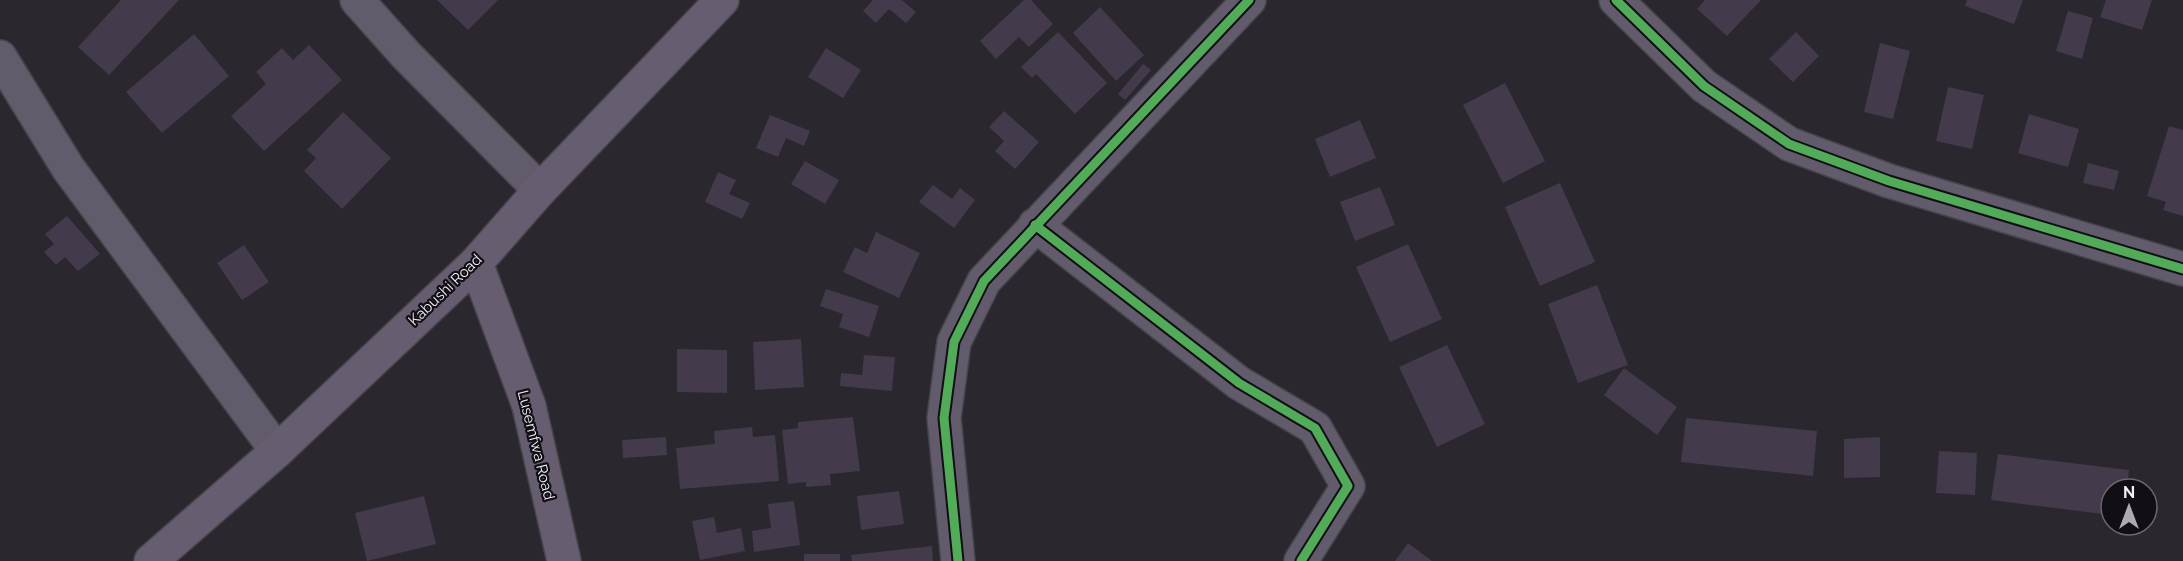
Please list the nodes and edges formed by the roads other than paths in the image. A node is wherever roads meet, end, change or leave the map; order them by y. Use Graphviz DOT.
graph roads {
  1 [pos="357,0"];
  2 [pos="722,0"];
  3 [pos="1249,0"];
  4 [pos="1616,0"];
  5 [pos="0,57"];
  6 [pos="540,190"];
  7 [pos="1035,225"];
  8 [pos="476,263"];
  9 [pos="2183,269"];
  10 [pos="277,451"];
  11 [pos="151,561"];
  12 [pos="564,561"];
  13 [pos="958,561"];
  14 [pos="1301,561"];
  1 -- 6 [label="street"];
  2 -- 6 [label="main road, Kabushi Road"];
  3 -- 7 [label="street"];
  4 -- 9 [label="street"];
  5 -- 10 [label="street"];
  6 -- 8 [label="main road, Kabushi Road"];
  7 -- 13 [label="street"];
  7 -- 14 [label="street"];
  8 -- 10 [label="main road, Kabushi Road"];
  8 -- 12 [label="main road, Lusemfwa Road"];
  10 -- 11 [label="main road, Kabushi Road"];
}
